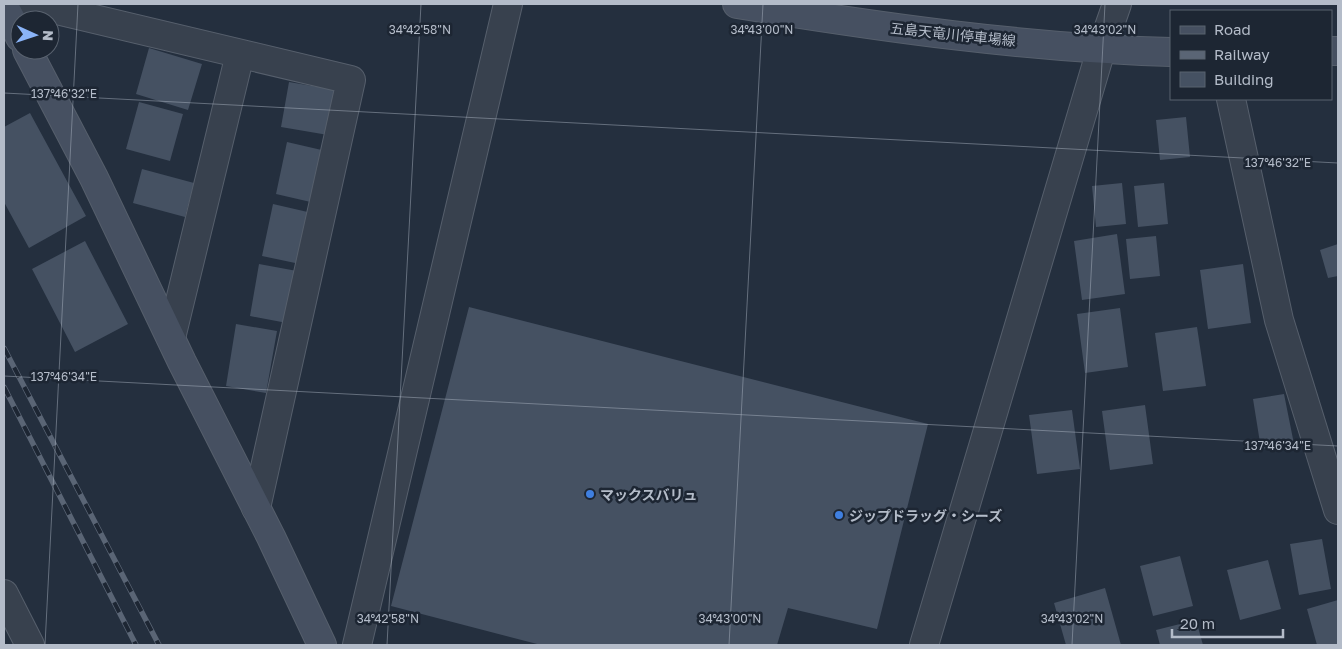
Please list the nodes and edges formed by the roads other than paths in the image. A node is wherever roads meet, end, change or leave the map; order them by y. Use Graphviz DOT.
graph roads {
  1 [pos="30,4"];
  2 [pos="508,4"];
  3 [pos="737,4"];
  4 [pos="1116,4"];
  5 [pos="4,6"];
  6 [pos="10,18"];
  7 [pos="1101,50"];
  8 [pos="1170,52"];
  9 [pos="240,54"];
  10 [pos="32,60"];
  11 [pos="1231,100"];
  12 [pos="171,338"];
  13 [pos="256,508"];
  14 [pos="1338,510"];
  15 [pos="4,594"];
  16 [pos="30,645"];
  17 [pos="322,645"];
  18 [pos="357,645"];
  19 [pos="924,645"];
  1 -- 9 [label="street"];
  2 -- 18 [label="street"];
  3 -- 7 [label="street, 五島天竜川停車場線"];
  4 -- 7 [label="street"];
  5 -- 6 [label="street"];
  7 -- 8 [label="street, 五島天竜川停車場線"];
  7 -- 19 [label="street"];
  9 -- 12 [label="street"];
  9 -- 13 [label="street"];
  10 -- 12 [label="street"];
  11 -- 14 [label="street"];
  12 -- 13 [label="street"];
  13 -- 17 [label="street"];
  15 -- 16 [label="street"];
}
